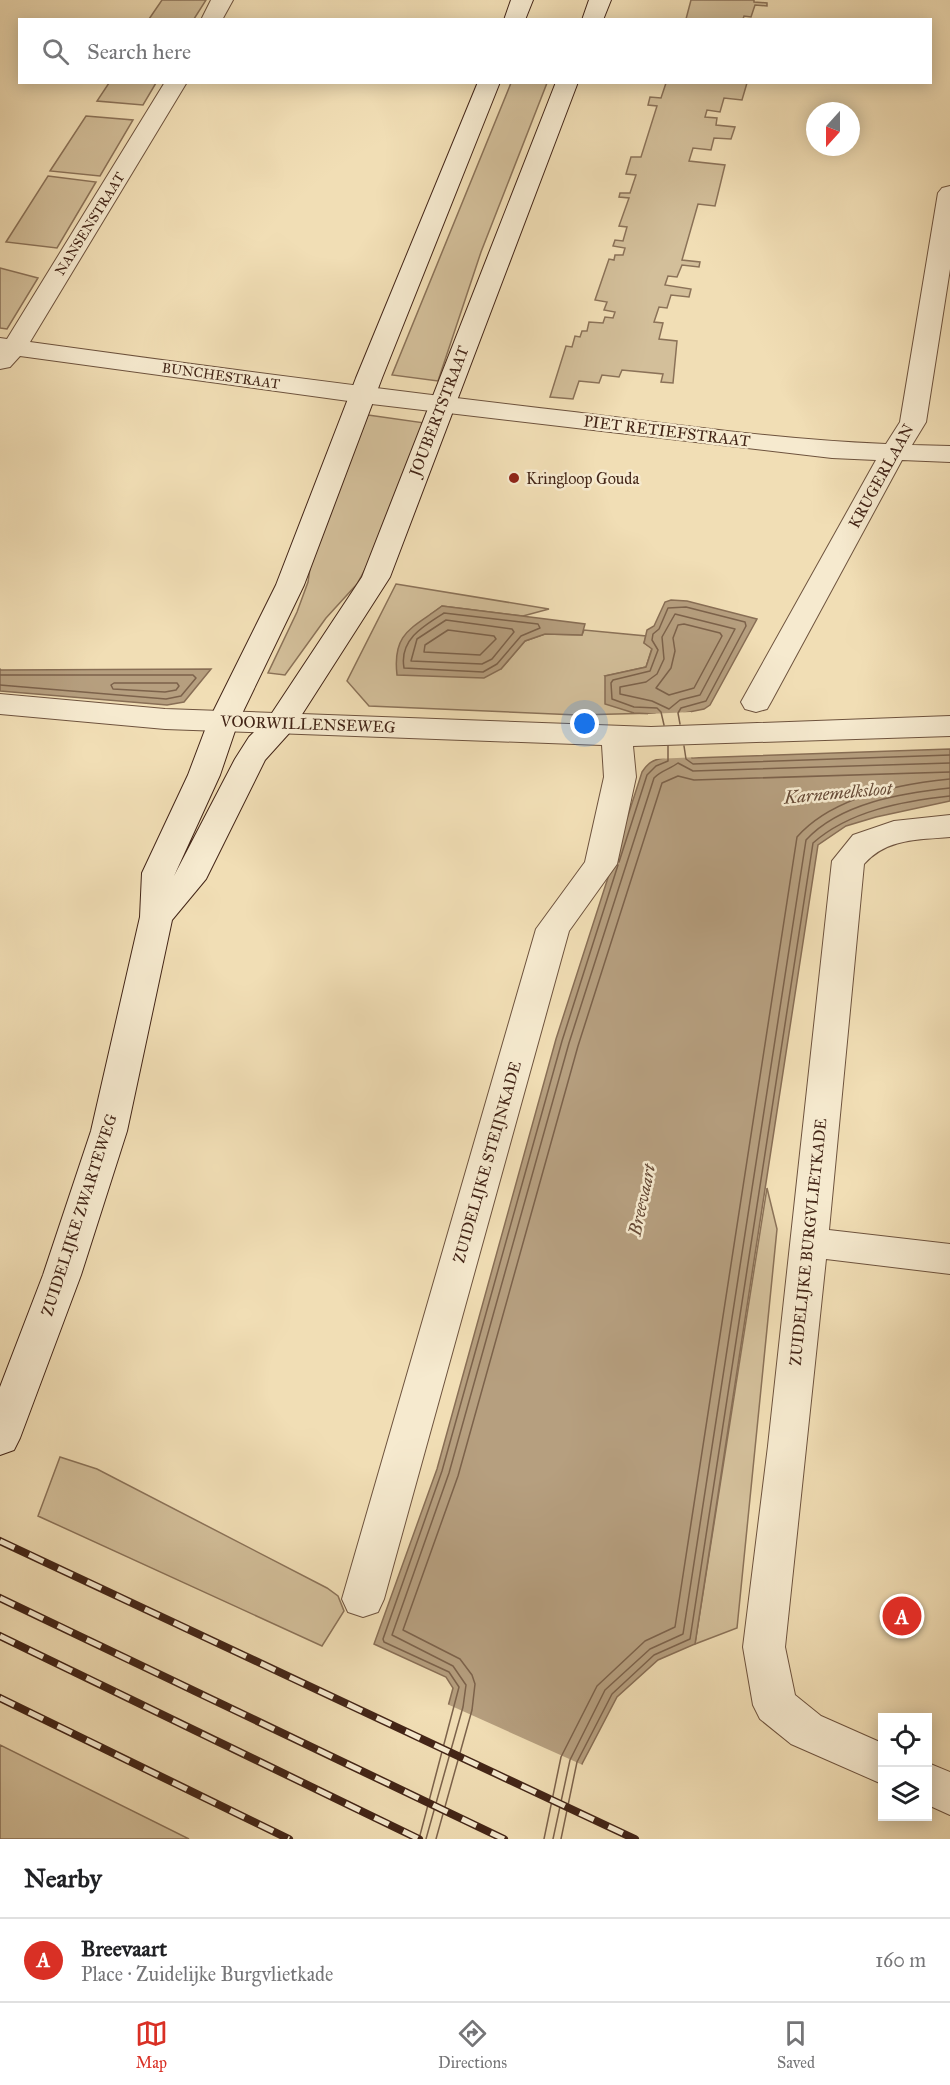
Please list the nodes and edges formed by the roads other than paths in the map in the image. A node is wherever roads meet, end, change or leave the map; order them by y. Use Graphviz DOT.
graph roads {
  1 [pos="222,0"];
  2 [pos="522,0"];
  3 [pos="600,0"];
  4 [pos="212,18"];
  5 [pos="515,18"];
  6 [pos="593,18"];
  7 [pos="175,84"];
  8 [pos="488,84"];
  9 [pos="566,84"];
  10 [pos="950,193"];
  11 [pos="5,352"];
  12 [pos="363,395"];
  13 [pos="442,403"];
  14 [pos="893,453"];
  15 [pos="950,454"];
  16 [pos="756,702"];
  17 [pos="0,704"];
  18 [pos="223,722"];
  19 [pos="281,723"];
  20 [pos="950,726"];
  21 [pos="634,736"];
  22 [pos="950,826"];
  23 [pos="156,916"];
  24 [pos="808,1242"];
  25 [pos="950,1259"];
  26 [pos="0,1438"];
  27 [pos="363,1599"];
  28 [pos="878,1762"];
  29 [pos="932,1786"];
  30 [pos="950,1794"];
  1 -- 4 [label="street"];
  2 -- 5 [label="street"];
  3 -- 6 [label="street"];
  7 -- 11 [label="street, NANSENSTRAAT"];
  8 -- 12 [label="street"];
  9 -- 13 [label="street, JOUBERTSTRAAT"];
  10 -- 14 [label="street, KRUGERLAAN"];
  11 -- 12 [label="street, BUNCHESTRAAT"];
  12 -- 13 [label="street, BUNCHESTRAAT"];
  12 -- 18 [label="street"];
  13 -- 14 [label="street, PIET RETIEFSTRAAT"];
  13 -- 19 [label="street, JOUBERTSTRAAT"];
  14 -- 15 [label="street, PIET RETIEFSTRAAT"];
  14 -- 16 [label="street, KRUGERLAAN"];
  17 -- 18 [label="street, VOORWILLENSEWEG"];
  18 -- 19 [label="street, VOORWILLENSEWEG"];
  18 -- 23 [label="street, ZUIDELIJKE ZWARTEWEG"];
  19 -- 21 [label="street, VOORWILLENSEWEG"];
  19 -- 23 [label="street"];
  20 -- 21 [label="street, VOORWILLENSEWEG"];
  21 -- 27 [label="street, ZUIDELIJKE STEIJNKADE"];
  22 -- 24 [label="street, ZUIDELIJKE BURGVLIETKADE"];
  23 -- 26 [label="street, ZUIDELIJKE ZWARTEWEG"];
  24 -- 25 [label="street"];
  24 -- 28 [label="street, ZUIDELIJKE BURGVLIETKADE"];
  29 -- 30 [label="street"];
}
